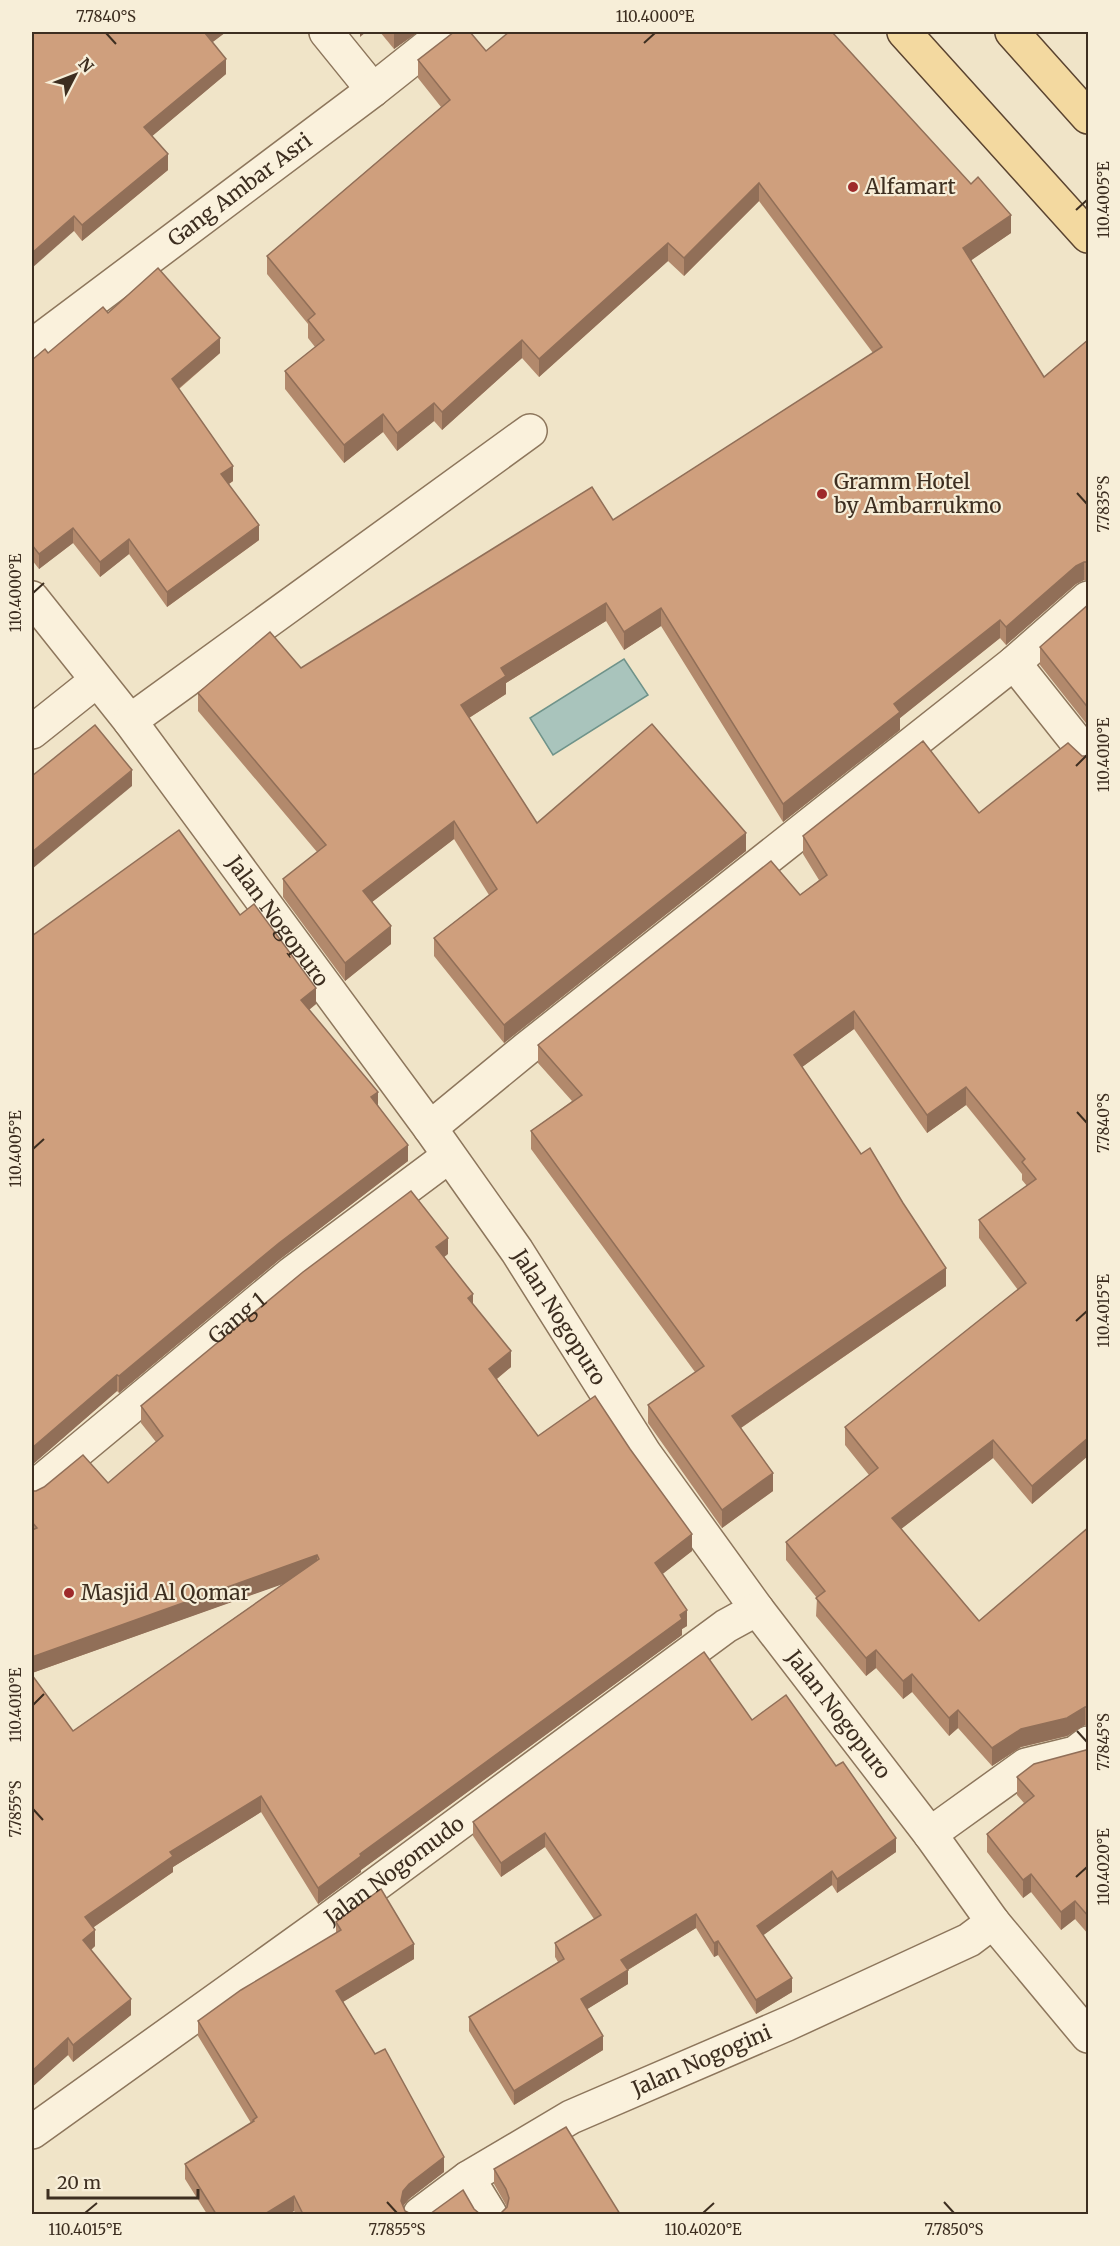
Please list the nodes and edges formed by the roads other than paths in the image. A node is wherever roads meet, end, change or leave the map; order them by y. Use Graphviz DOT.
graph roads {
  1 [pos="326,32"];
  2 [pos="446,32"];
  3 [pos="904,32"];
  4 [pos="1020,34"];
  5 [pos="373,90"];
  6 [pos="1089,117"];
  7 [pos="1089,236"];
  8 [pos="32,346"];
  9 [pos="530,431"];
  10 [pos="32,598"];
  11 [pos="1089,598"];
  12 [pos="1014,663"];
  13 [pos="96,681"];
  14 [pos="130,721"];
  15 [pos="32,732"];
  16 [pos="1089,756"];
  17 [pos="430,1128"];
  18 [pos="449,1156"];
  19 [pos="32,1489"];
  20 [pos="757,1609"];
  21 [pos="1089,1743"];
  22 [pos="930,1834"];
  23 [pos="993,1922"];
  24 [pos="1089,2036"];
  25 [pos="32,2132"];
  26 [pos="468,2178"];
  27 [pos="420,2214"];
  28 [pos="490,2214"];
  1 -- 5 [label="street"];
  2 -- 5 [label="street, Gang Ambar Asri"];
  3 -- 7 [label="main road"];
  4 -- 6 [label="main road"];
  5 -- 8 [label="street, Gang Ambar Asri"];
  9 -- 14 [label="street"];
  10 -- 13 [label="street, Jalan Nogopuro"];
  11 -- 12 [label="street"];
  12 -- 16 [label="street"];
  12 -- 17 [label="street"];
  13 -- 14 [label="street, Jalan Nogopuro"];
  13 -- 15 [label="street"];
  14 -- 17 [label="street, Jalan Nogopuro"];
  17 -- 18 [label="street, Jalan Nogopuro"];
  18 -- 19 [label="street, Gang 1"];
  18 -- 20 [label="street, Jalan Nogopuro"];
  20 -- 22 [label="street, Jalan Nogopuro"];
  20 -- 25 [label="street, Jalan Nogomudo"];
  21 -- 22 [label="street"];
  22 -- 23 [label="street, Jalan Nogopuro"];
  23 -- 24 [label="street, Jalan Nogopuro"];
  23 -- 26 [label="street, Jalan Nogogini"];
  26 -- 27 [label="street, Jalan Nogogini"];
  26 -- 28 [label="street"];
}
